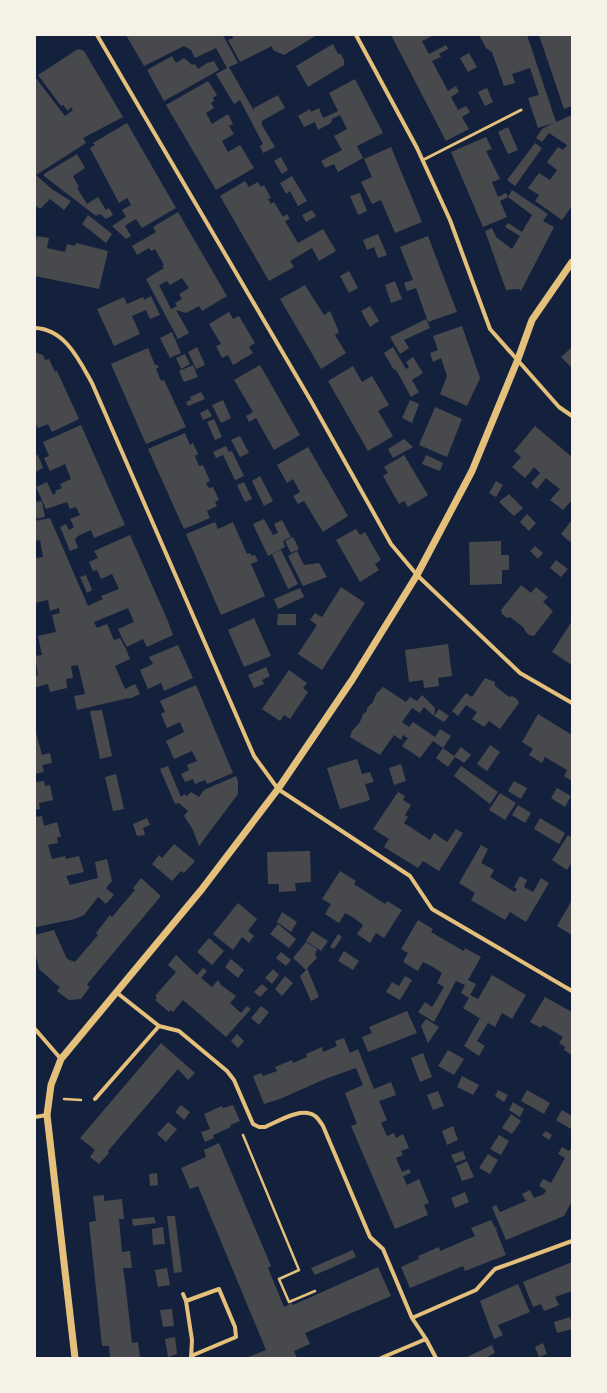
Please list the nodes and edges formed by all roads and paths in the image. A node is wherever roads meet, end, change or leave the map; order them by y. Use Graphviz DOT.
graph roads {
  1 [pos="97,35"];
  2 [pos="356,35"];
  3 [pos="521,110"];
  4 [pos="422,160"];
  5 [pos="572,262"];
  6 [pos="35,328"];
  7 [pos="518,359"];
  8 [pos="572,416"];
  9 [pos="417,575"];
  10 [pos="572,703"];
  11 [pos="278,789"];
  12 [pos="572,991"];
  13 [pos="116,992"];
  14 [pos="159,1026"];
  15 [pos="35,1029"];
  16 [pos="61,1059"];
  17 [pos="95,1099"];
  18 [pos="47,1115"];
  19 [pos="35,1117"];
  20 [pos="240,1130"];
  21 [pos="572,1241"];
  22 [pos="315,1291"];
  23 [pos="183,1294"];
  24 [pos="186,1301"];
  25 [pos="412,1318"];
  26 [pos="426,1339"];
  27 [pos="191,1357"];
  28 [pos="75,1358"];
  29 [pos="381,1358"];
  30 [pos="436,1358"];
  1 -- 9 [label="street"];
  2 -- 4 [label="street"];
  3 -- 4 [label="lane"];
  4 -- 7 [label="street"];
  5 -- 7 [label="street"];
  6 -- 11 [label="street"];
  7 -- 8 [label="street"];
  7 -- 9 [label="street"];
  9 -- 10 [label="street"];
  9 -- 11 [label="street"];
  11 -- 12 [label="street"];
  11 -- 13 [label="street"];
  13 -- 14 [label="street"];
  13 -- 16 [label="street"];
  14 -- 17 [label="street"];
  14 -- 25 [label="street"];
  15 -- 16 [label="street"];
  16 -- 18 [label="street"];
  18 -- 19 [label="street"];
  18 -- 28 [label="street"];
  20 -- 22 [label="path"];
  21 -- 25 [label="street"];
  23 -- 24 [label="street"];
  24 -- 27 [label="street"];
  24 -- 27 [label="street"];
  25 -- 26 [label="street"];
  26 -- 29 [label="street"];
  26 -- 30 [label="street"];
}
